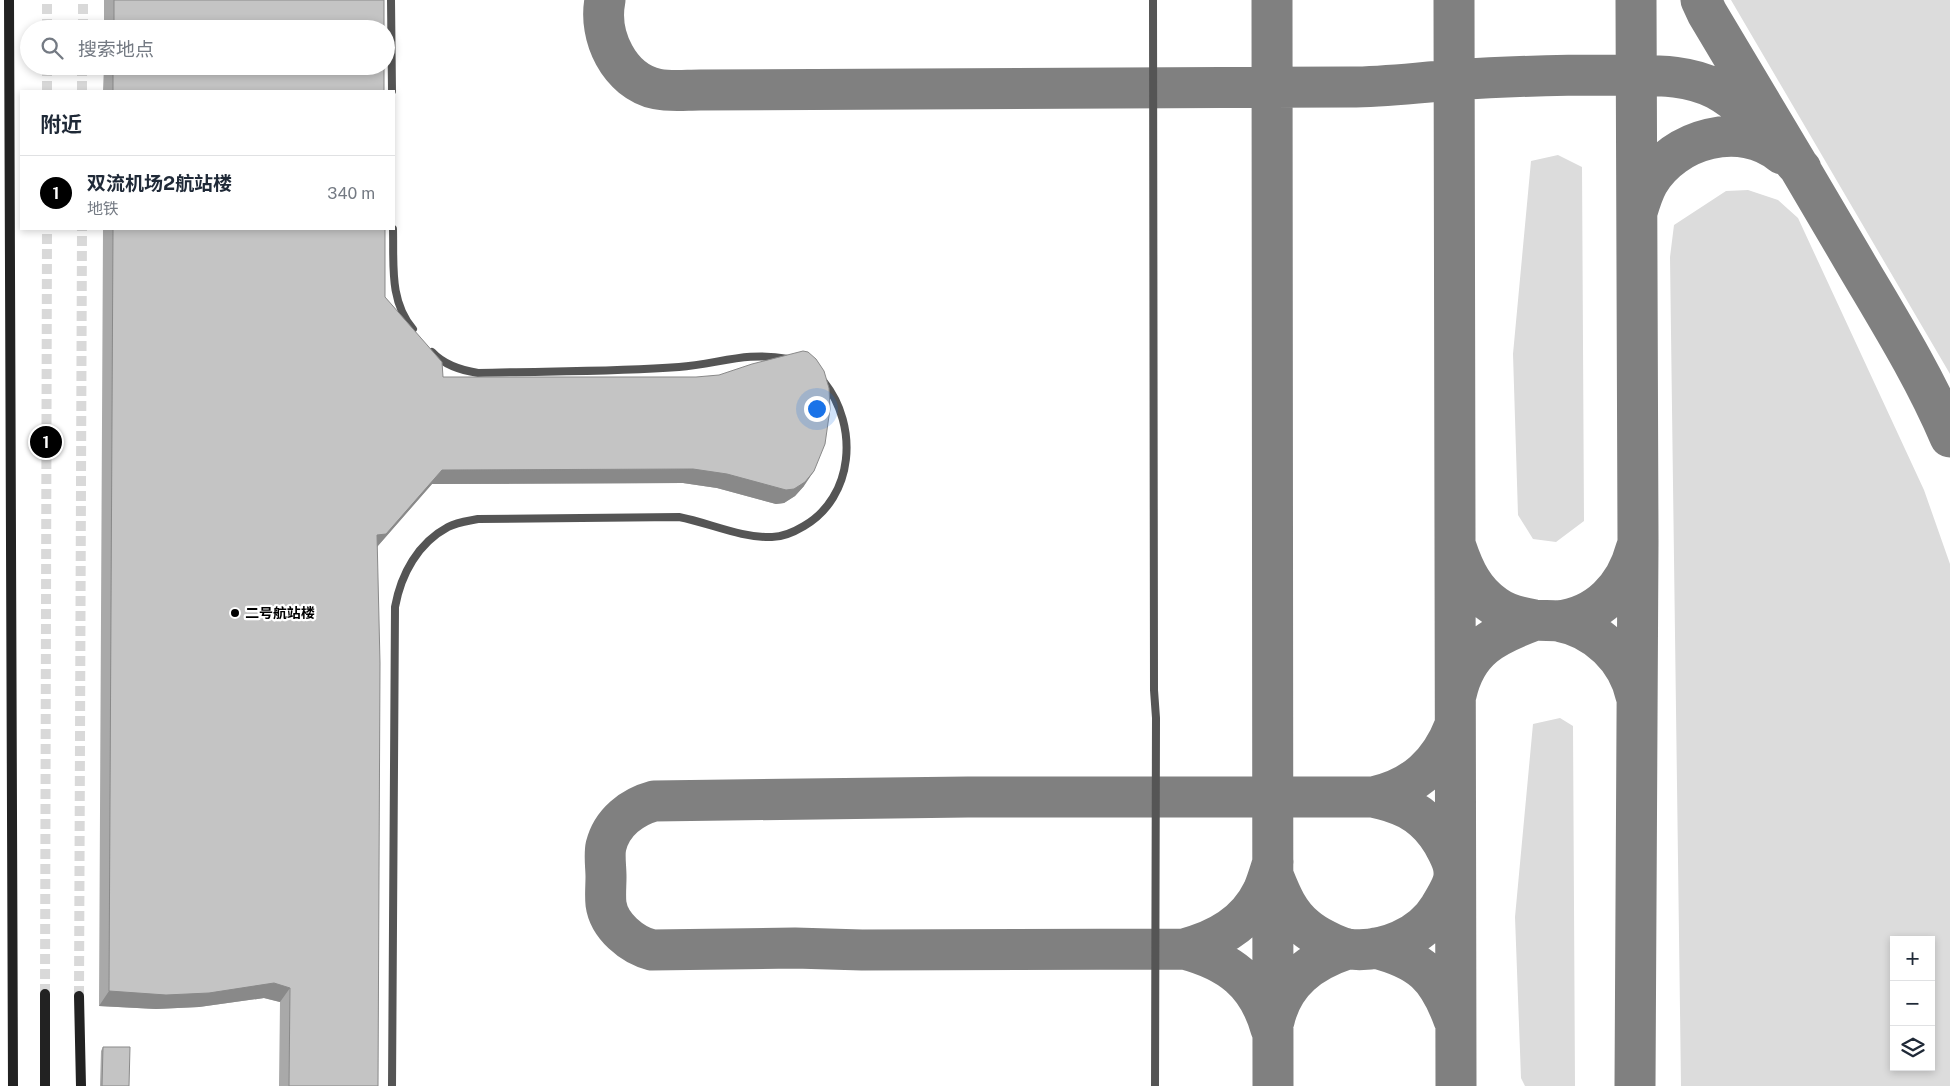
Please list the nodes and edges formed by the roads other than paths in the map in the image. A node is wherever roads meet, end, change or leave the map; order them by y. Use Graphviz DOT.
graph roads {
  1 [pos="9,0"];
  2 [pos="391,0"];
  3 [pos="1153,0"];
  4 [pos="391,20"];
  5 [pos="392,75"];
  6 [pos="392,90"];
  7 [pos="394,230"];
  8 [pos="415,332"];
  9 [pos="428,347"];
  10 [pos="795,360"];
  11 [pos="816,374"];
  12 [pos="46,994"];
  13 [pos="79,996"];
  14 [pos="13,1086"];
  15 [pos="44,1086"];
  16 [pos="81,1086"];
  17 [pos="392,1086"];
  18 [pos="1155,1086"];
  1 -- 14 [label="street"];
  2 -- 4 [label="lane"];
  3 -- 18 [label="lane"];
  5 -- 6 [label="lane"];
  7 -- 8 [label="lane"];
  9 -- 10 [label="lane"];
  11 -- 17 [label="lane"];
  12 -- 15 [label="street"];
  13 -- 16 [label="street"];
}
